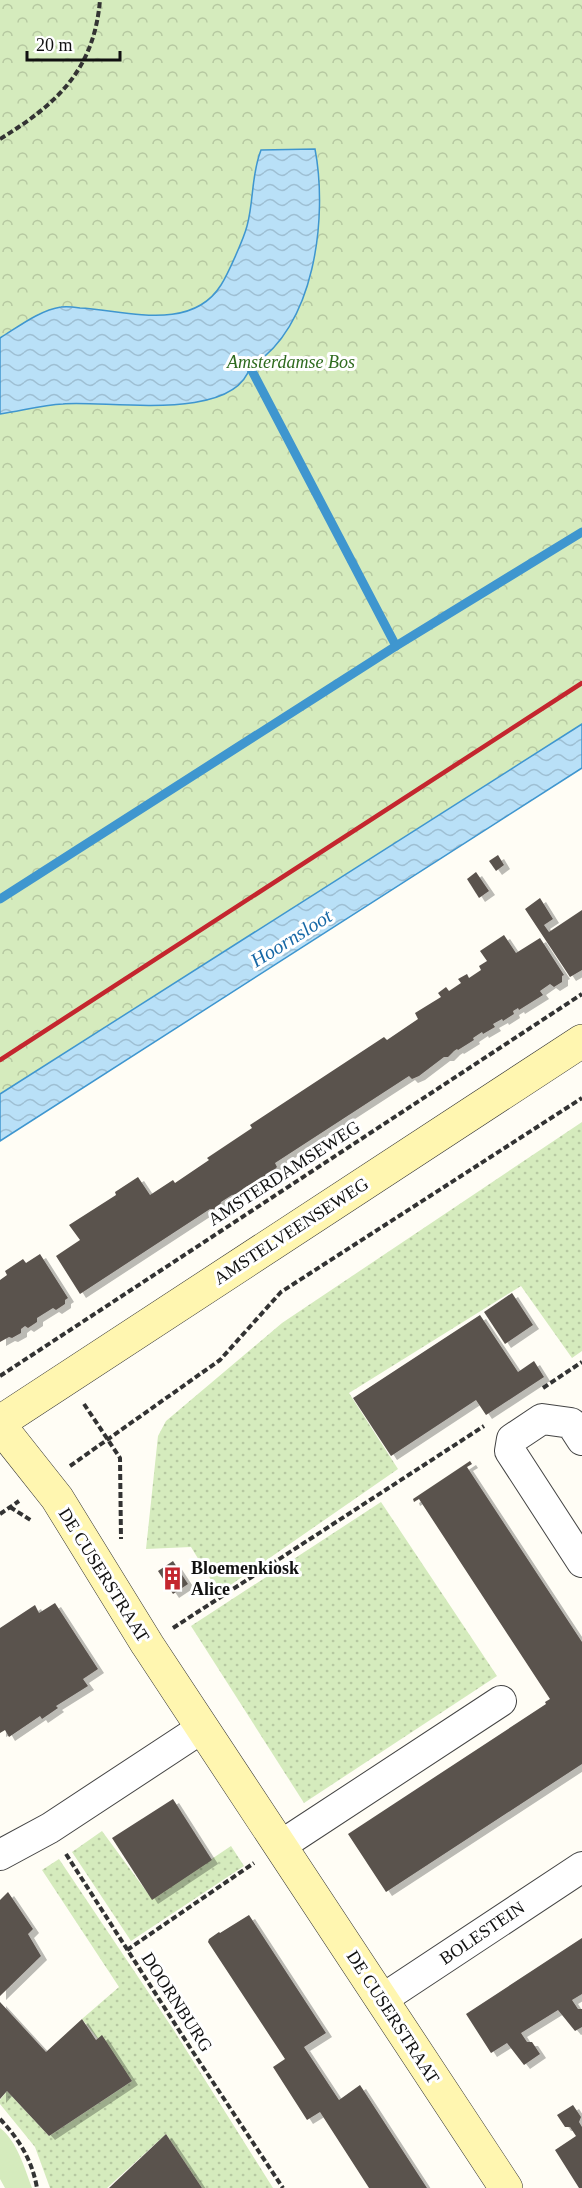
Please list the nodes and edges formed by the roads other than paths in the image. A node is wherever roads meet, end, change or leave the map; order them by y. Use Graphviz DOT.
graph roads {
  1 [pos="582,1041"];
  2 [pos="0,1424"];
  3 [pos="582,1440"];
  4 [pos="582,1562"];
  5 [pos="501,1701"];
  6 [pos="202,1728"];
  7 [pos="280,1846"];
  8 [pos="0,1855"];
  9 [pos="582,1867"];
  10 [pos="381,2000"];
  11 [pos="506,2188"];
  1 -- 2 [label="street, AMSTELVEENSEWEG"];
  2 -- 6 [label="street, DE CUSERSTRAAT"];
  3 -- 4 [label="street"];
  5 -- 7 [label="street"];
  6 -- 7 [label="street, DE CUSERSTRAAT"];
  6 -- 8 [label="street"];
  7 -- 10 [label="street, DE CUSERSTRAAT"];
  9 -- 10 [label="street, BOLESTEIN"];
  10 -- 11 [label="street, DE CUSERSTRAAT"];
}
